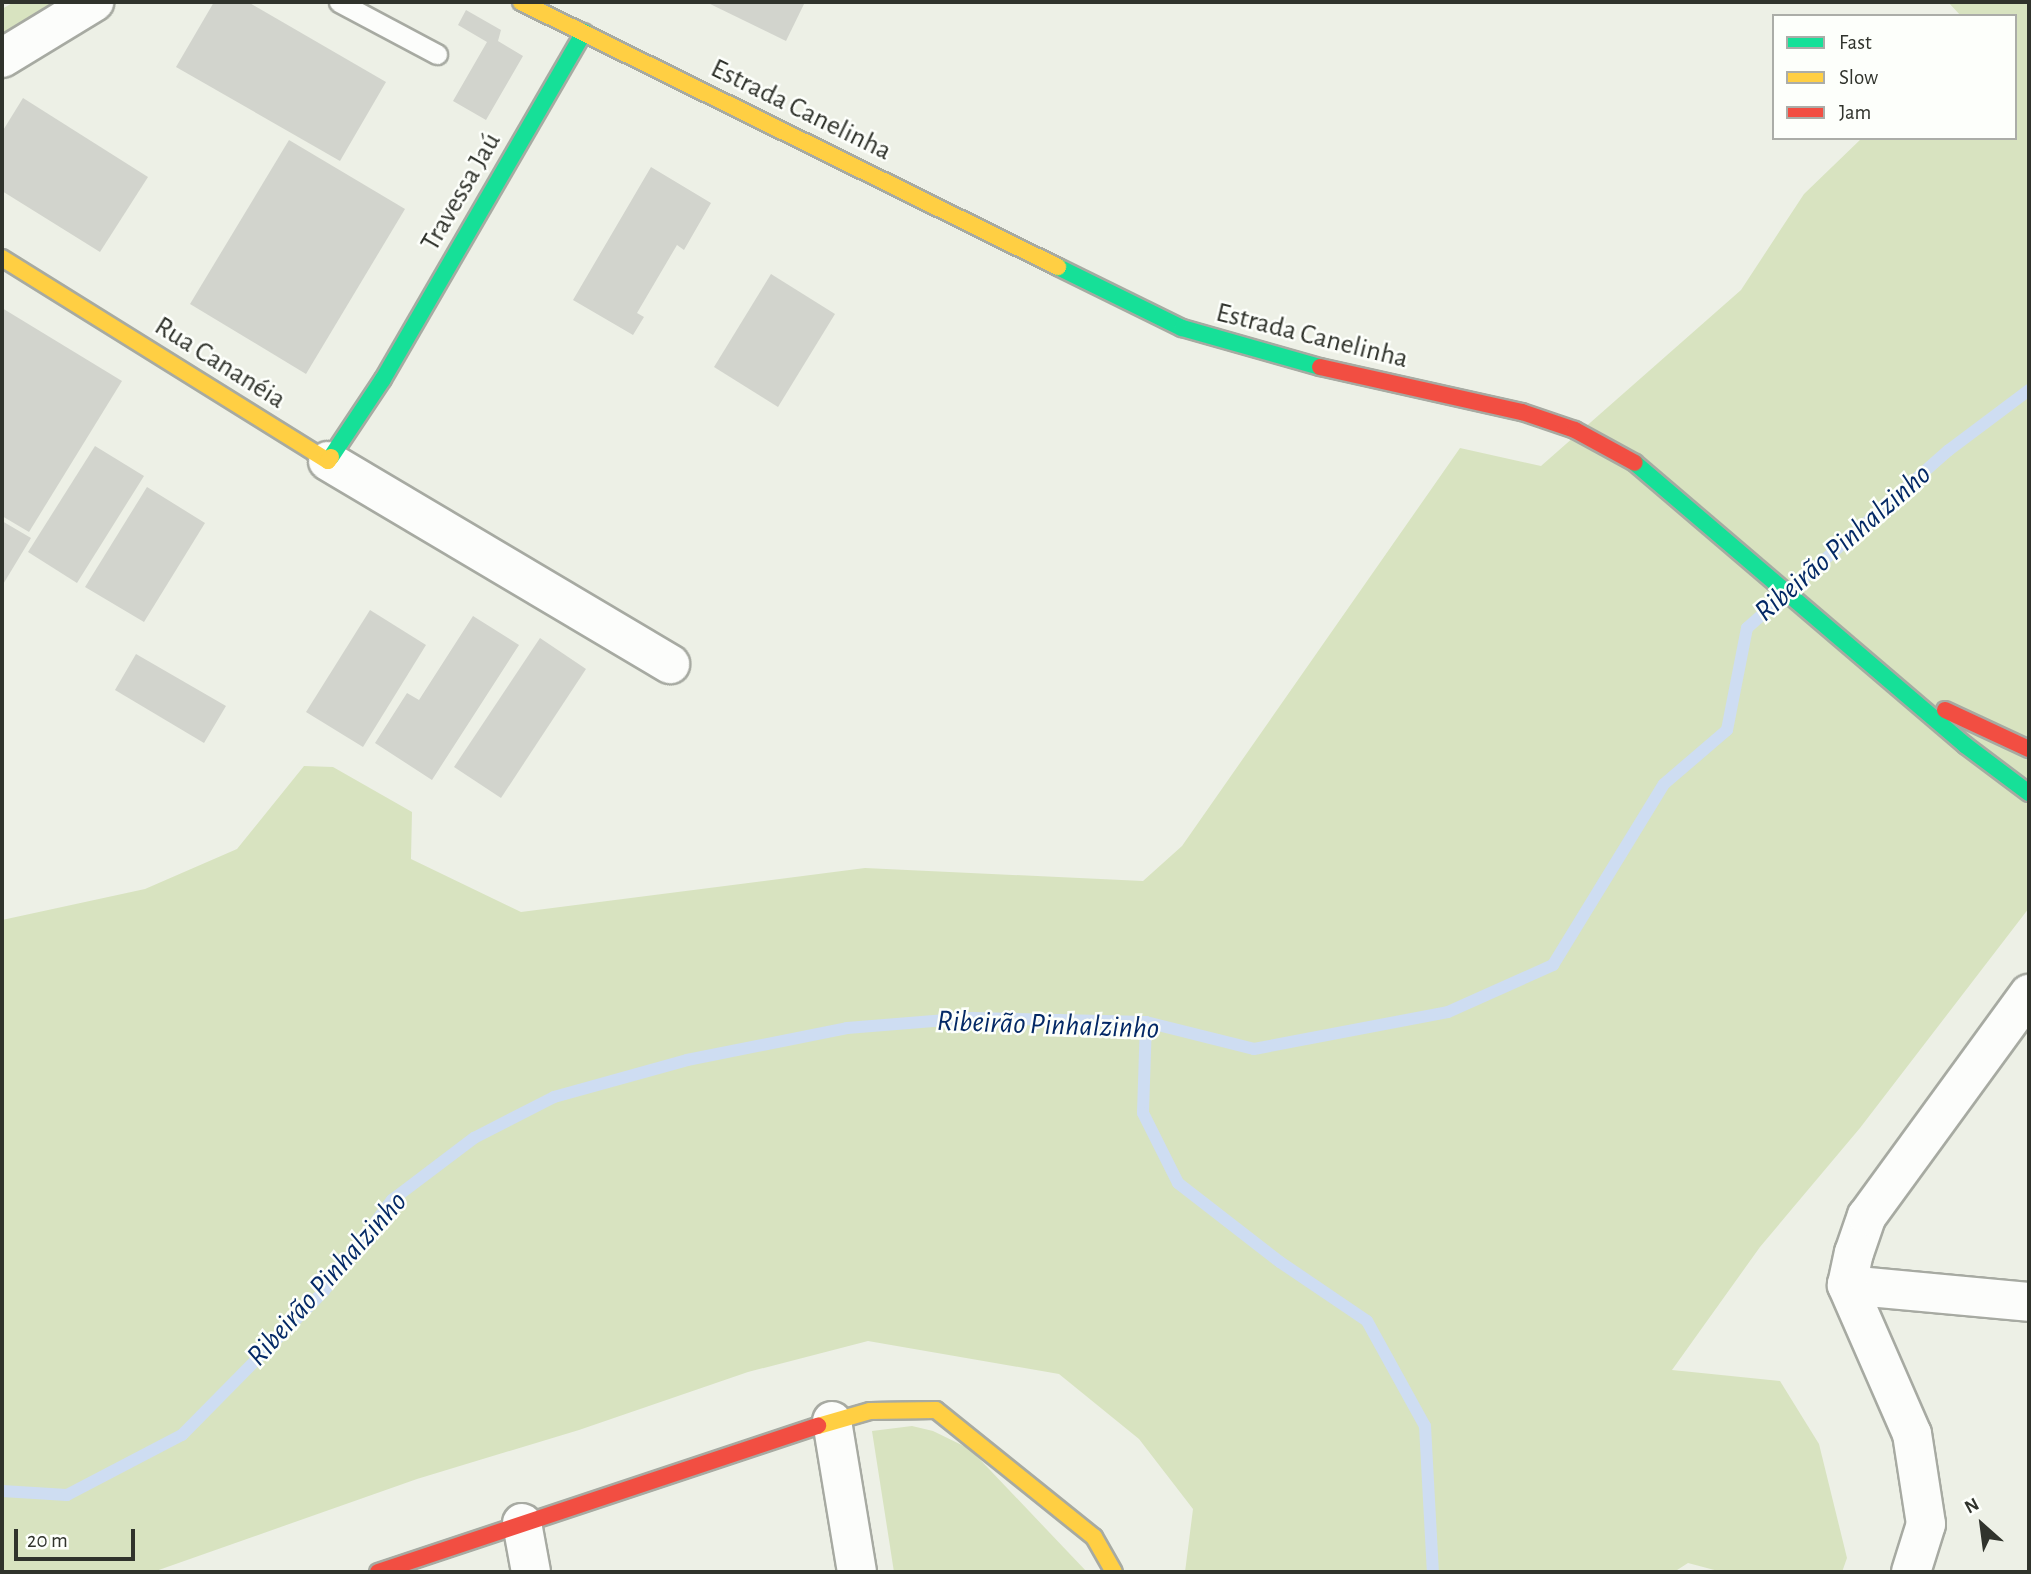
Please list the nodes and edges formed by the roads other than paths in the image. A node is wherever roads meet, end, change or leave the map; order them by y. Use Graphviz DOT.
graph roads {
  1 [pos="94,2"];
  2 [pos="339,2"];
  3 [pos="521,2"];
  4 [pos="584,32"];
  5 [pos="437,54"];
  6 [pos="2,58"];
  7 [pos="2,258"];
  8 [pos="328,461"];
  9 [pos="670,664"];
  10 [pos="1902,690"];
  11 [pos="2029,749"];
  12 [pos="2029,793"];
  13 [pos="2029,994"];
  14 [pos="1847,1285"];
  15 [pos="2029,1302"];
  16 [pos="832,1421"];
  17 [pos="522,1523"];
  18 [pos="378,1572"];
  19 [pos="531,1572"];
  20 [pos="857,1572"];
  21 [pos="1114,1572"];
  22 [pos="1911,1572"];
  1 -- 6 [label="street"];
  2 -- 5 [label="lane"];
  3 -- 4 [label="street, Estrada Canelinha"];
  4 -- 8 [label="street, Travessa Jaú"];
  4 -- 10 [label="street, Estrada Canelinha"];
  7 -- 8 [label="street, Rua Cananéia"];
  8 -- 9 [label="street"];
  10 -- 11 [label="street, Estrada Canelinha"];
  10 -- 12 [label="street, Estrada Canelinha"];
  13 -- 14 [label="street"];
  14 -- 15 [label="street"];
  14 -- 22 [label="street"];
  16 -- 17 [label="street"];
  16 -- 20 [label="street"];
  16 -- 21 [label="street"];
  17 -- 18 [label="street"];
  17 -- 19 [label="street"];
}
